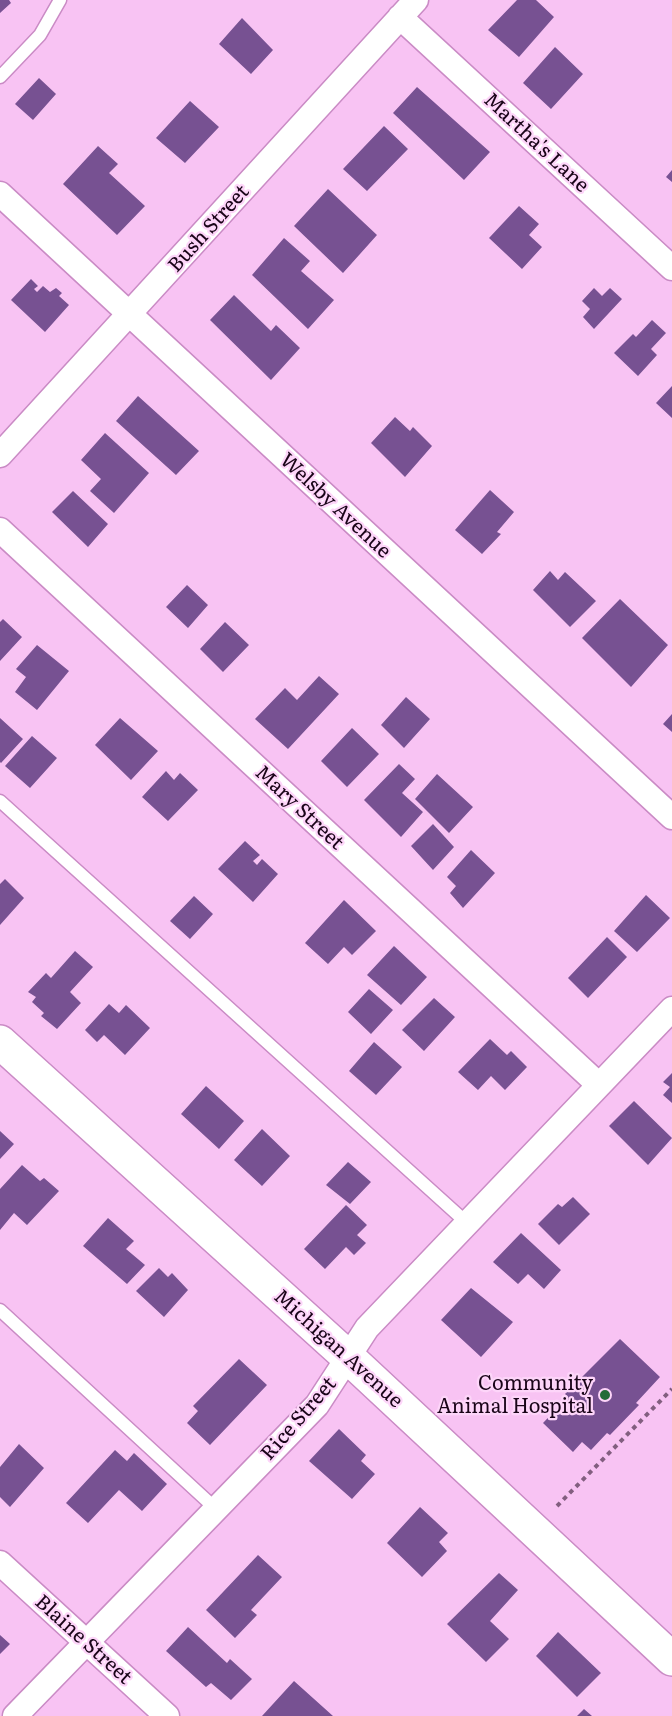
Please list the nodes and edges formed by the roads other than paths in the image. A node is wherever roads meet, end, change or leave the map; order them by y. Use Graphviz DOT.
graph roads {
  1 [pos="60,0"];
  2 [pos="408,9"];
  3 [pos="0,77"];
  4 [pos="0,194"];
  5 [pos="672,268"];
  6 [pos="130,316"];
  7 [pos="0,455"];
  8 [pos="0,530"];
  9 [pos="0,801"];
  10 [pos="672,817"];
  11 [pos="672,1009"];
  12 [pos="0,1042"];
  13 [pos="599,1085"];
  14 [pos="467,1223"];
  15 [pos="0,1310"];
  16 [pos="349,1358"];
  17 [pos="216,1509"];
  18 [pos="0,1563"];
  19 [pos="86,1642"];
  20 [pos="672,1659"];
  21 [pos="15,1716"];
  22 [pos="167,1716"];
  1 -- 3 [label="lane"];
  2 -- 5 [label="street, Martha's Lane"];
  2 -- 6 [label="street, Bush Street"];
  4 -- 6 [label="street, Welsby Avenue"];
  6 -- 7 [label="street, Bush Street"];
  6 -- 10 [label="street, Welsby Avenue"];
  8 -- 13 [label="street, Mary Street"];
  9 -- 14 [label="lane"];
  11 -- 13 [label="street, Rice Street"];
  12 -- 16 [label="street, Michigan Avenue"];
  13 -- 14 [label="street, Rice Street"];
  14 -- 16 [label="street, Rice Street"];
  15 -- 17 [label="lane"];
  16 -- 17 [label="street, Rice Street"];
  16 -- 20 [label="street, Michigan Avenue"];
  17 -- 19 [label="street, Rice Street"];
  18 -- 19 [label="street, Blaine Street"];
  19 -- 21 [label="street, Rice Street"];
  19 -- 22 [label="street, Blaine Street"];
}
